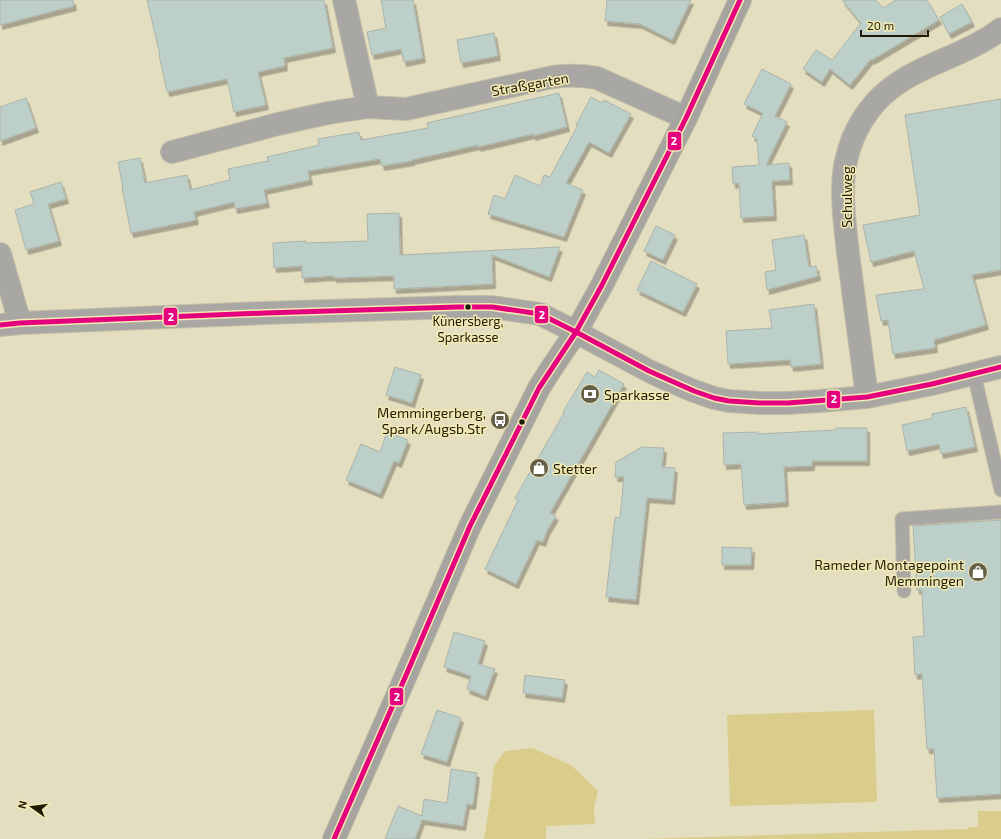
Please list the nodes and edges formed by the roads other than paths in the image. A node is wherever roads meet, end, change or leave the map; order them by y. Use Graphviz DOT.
graph roads {
  1 [pos="344,0"];
  2 [pos="740,0"];
  3 [pos="1001,29"];
  4 [pos="368,107"];
  5 [pos="686,118"];
  6 [pos="172,152"];
  7 [pos="0,254"];
  8 [pos="10,324"];
  9 [pos="576,332"];
  10 [pos="1001,367"];
  11 [pos="974,374"];
  12 [pos="867,397"];
  13 [pos="1001,490"];
  14 [pos="1001,512"];
  15 [pos="904,591"];
  16 [pos="334,839"];
  1 -- 4 [label="street"];
  2 -- 5 [label="street"];
  3 -- 12 [label="street, Schulweg"];
  4 -- 5 [label="street, Straßgarten"];
  4 -- 6 [label="street, Straßgarten"];
  5 -- 9 [label="street"];
  7 -- 8 [label="street"];
  8 -- 9 [label="street"];
  9 -- 12 [label="street"];
  9 -- 16 [label="street"];
  10 -- 11 [label="street"];
  11 -- 12 [label="street"];
  11 -- 13 [label="lane"];
  14 -- 15 [label="lane"];
}
